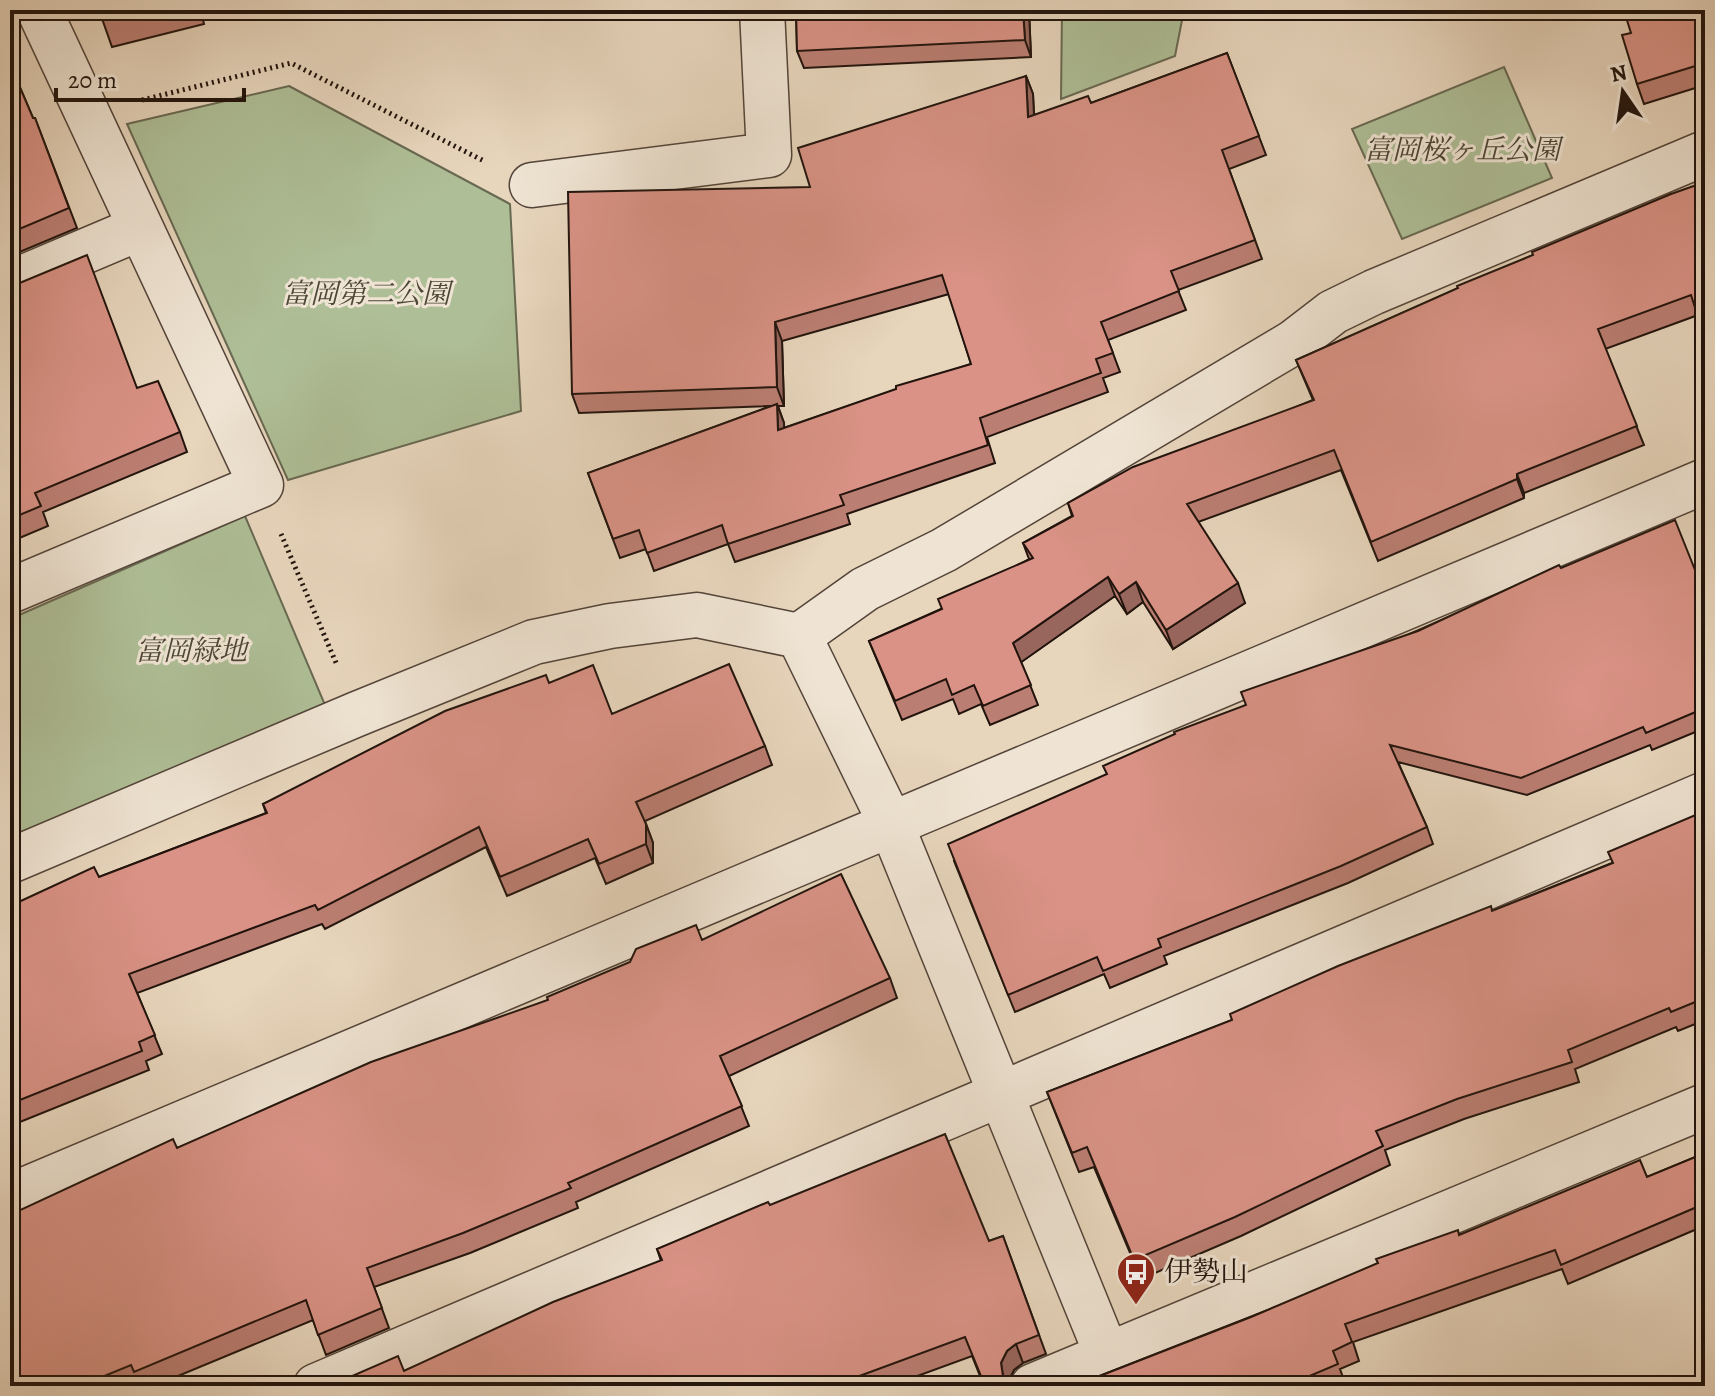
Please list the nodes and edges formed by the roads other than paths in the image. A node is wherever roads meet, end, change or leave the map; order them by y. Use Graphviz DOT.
graph roads {
  1 [pos="39,10"];
  2 [pos="762,10"];
  3 [pos="1705,153"];
  4 [pos="532,185"];
  5 [pos="140,228"];
  6 [pos="10,283"];
  7 [pos="1705,481"];
  8 [pos="10,591"];
  9 [pos="799,636"];
  10 [pos="1705,794"];
  11 [pos="891,824"];
  12 [pos="10,861"];
  13 [pos="1002,1095"];
  14 [pos="1705,1106"];
  15 [pos="10,1196"];
  16 [pos="1107,1355"];
  17 [pos="316,1386"];
  18 [pos="1033,1386"];
  1 -- 5 [label="street"];
  2 -- 4 [label="street"];
  3 -- 9 [label="street"];
  5 -- 6 [label="street"];
  5 -- 8 [label="street"];
  7 -- 11 [label="street"];
  9 -- 11 [label="street"];
  9 -- 12 [label="street"];
  10 -- 13 [label="street"];
  11 -- 13 [label="street"];
  11 -- 15 [label="street"];
  13 -- 16 [label="street"];
  13 -- 17 [label="street"];
  14 -- 16 [label="street"];
  16 -- 18 [label="street"];
}
